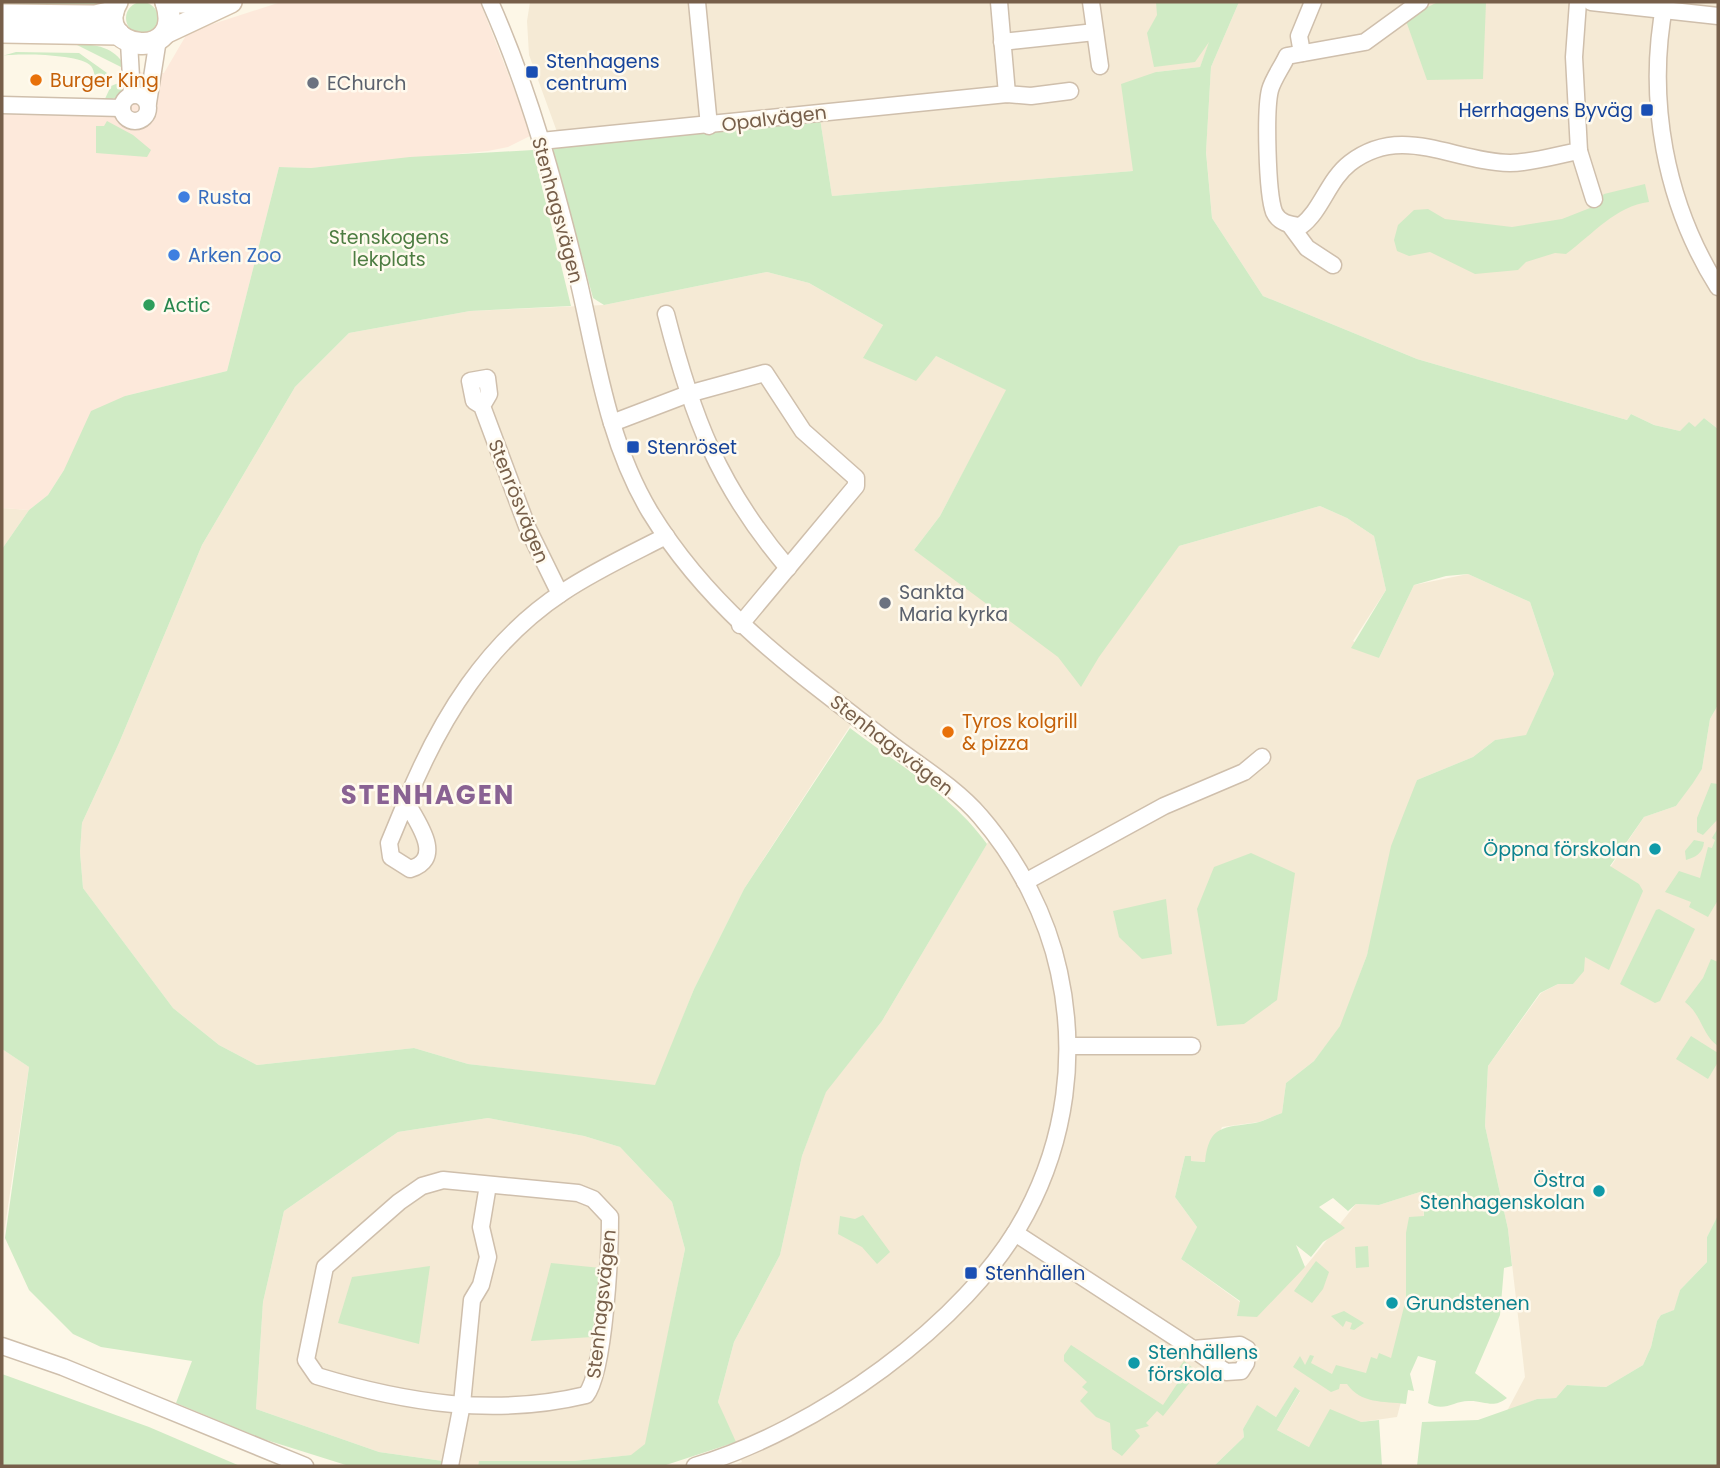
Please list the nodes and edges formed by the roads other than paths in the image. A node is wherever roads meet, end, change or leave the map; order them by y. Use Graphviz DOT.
graph roads {
  1 [pos="166,2"];
  2 [pos="216,2"];
  3 [pos="231,2"];
  4 [pos="490,2"];
  5 [pos="697,2"];
  6 [pos="999,2"];
  7 [pos="1091,2"];
  8 [pos="1313,2"];
  9 [pos="1420,2"];
  10 [pos="1578,2"];
  11 [pos="1591,2"];
  12 [pos="1664,5"];
  13 [pos="115,7"];
  14 [pos="2,15"];
  15 [pos="1718,16"];
  16 [pos="2,32"];
  17 [pos="1095,32"];
  18 [pos="161,36"];
  19 [pos="124,38"];
  20 [pos="1002,42"];
  21 [pos="1303,53"];
  22 [pos="1100,66"];
  23 [pos="1070,91"];
  24 [pos="1007,94"];
  25 [pos="127,102"];
  26 [pos="148,103"];
  27 [pos="2,105"];
  28 [pos="709,126"];
  29 [pos="541,141"];
  30 [pos="1579,151"];
  31 [pos="1594,199"];
  32 [pos="1290,225"];
  33 [pos="1333,265"];
  34 [pos="1718,287"];
  35 [pos="666,313"];
  36 [pos="688,394"];
  37 [pos="482,406"];
  38 [pos="611,423"];
  39 [pos="666,536"];
  40 [pos="788,568"];
  41 [pos="560,594"];
  42 [pos="740,625"];
  43 [pos="1262,757"];
  44 [pos="407,802"];
  45 [pos="1025,882"];
  46 [pos="1192,1045"];
  47 [pos="1068,1046"];
  48 [pos="488,1185"];
  49 [pos="1015,1233"];
  50 [pos="2,1346"];
  51 [pos="1193,1349"];
  52 [pos="462,1404"];
  53 [pos="305,1466"];
  54 [pos="450,1466"];
  55 [pos="695,1466"];
  1 -- 2 [label="street"];
  1 -- 18 [label="street"];
  3 -- 18 [label="street"];
  4 -- 29 [label="street, Stenhagsvägen"];
  5 -- 28 [label="street"];
  6 -- 20 [label="street"];
  7 -- 17 [label="street"];
  8 -- 21 [label="street"];
  9 -- 21 [label="street"];
  10 -- 30 [label="street"];
  11 -- 12 [label="street"];
  12 -- 15 [label="street"];
  12 -- 34 [label="street"];
  13 -- 14 [label="street"];
  13 -- 19 [label="street"];
  16 -- 19 [label="street"];
  17 -- 20 [label="street"];
  17 -- 22 [label="street"];
  18 -- 19 [label="street"];
  18 -- 26 [label="street"];
  19 -- 25 [label="street"];
  20 -- 24 [label="street"];
  21 -- 32 [label="street"];
  23 -- 24 [label="street, Opalvägen"];
  24 -- 28 [label="street, Opalvägen"];
  25 -- 26 [label="street"];
  25 -- 26 [label="street"];
  25 -- 27 [label="street"];
  28 -- 29 [label="street, Opalvägen"];
  29 -- 38 [label="street, Stenhagsvägen"];
  30 -- 31 [label="street"];
  30 -- 32 [label="street"];
  32 -- 33 [label="street"];
  35 -- 36 [label="street"];
  36 -- 38 [label="street"];
  36 -- 40 [label="street"];
  36 -- 40 [label="street"];
  37 -- 41 [label="street, Stenrösvägen"];
  38 -- 39 [label="street, Stenhagsvägen"];
  39 -- 41 [label="street"];
  39 -- 42 [label="street, Stenhagsvägen"];
  40 -- 42 [label="street"];
  41 -- 44 [label="street"];
  42 -- 45 [label="street, Stenhagsvägen"];
  43 -- 45 [label="street"];
  45 -- 47 [label="street, Stenhagsvägen"];
  46 -- 47 [label="street"];
  47 -- 49 [label="street, Stenhagsvägen"];
  48 -- 52 [label="street"];
  48 -- 52 [label="street, Stenhagsvägen"];
  48 -- 52 [label="street, Stenhagsvägen"];
  49 -- 51 [label="street"];
  49 -- 55 [label="street, Stenhagsvägen"];
  50 -- 53 [label="street"];
  52 -- 54 [label="street"];
}
